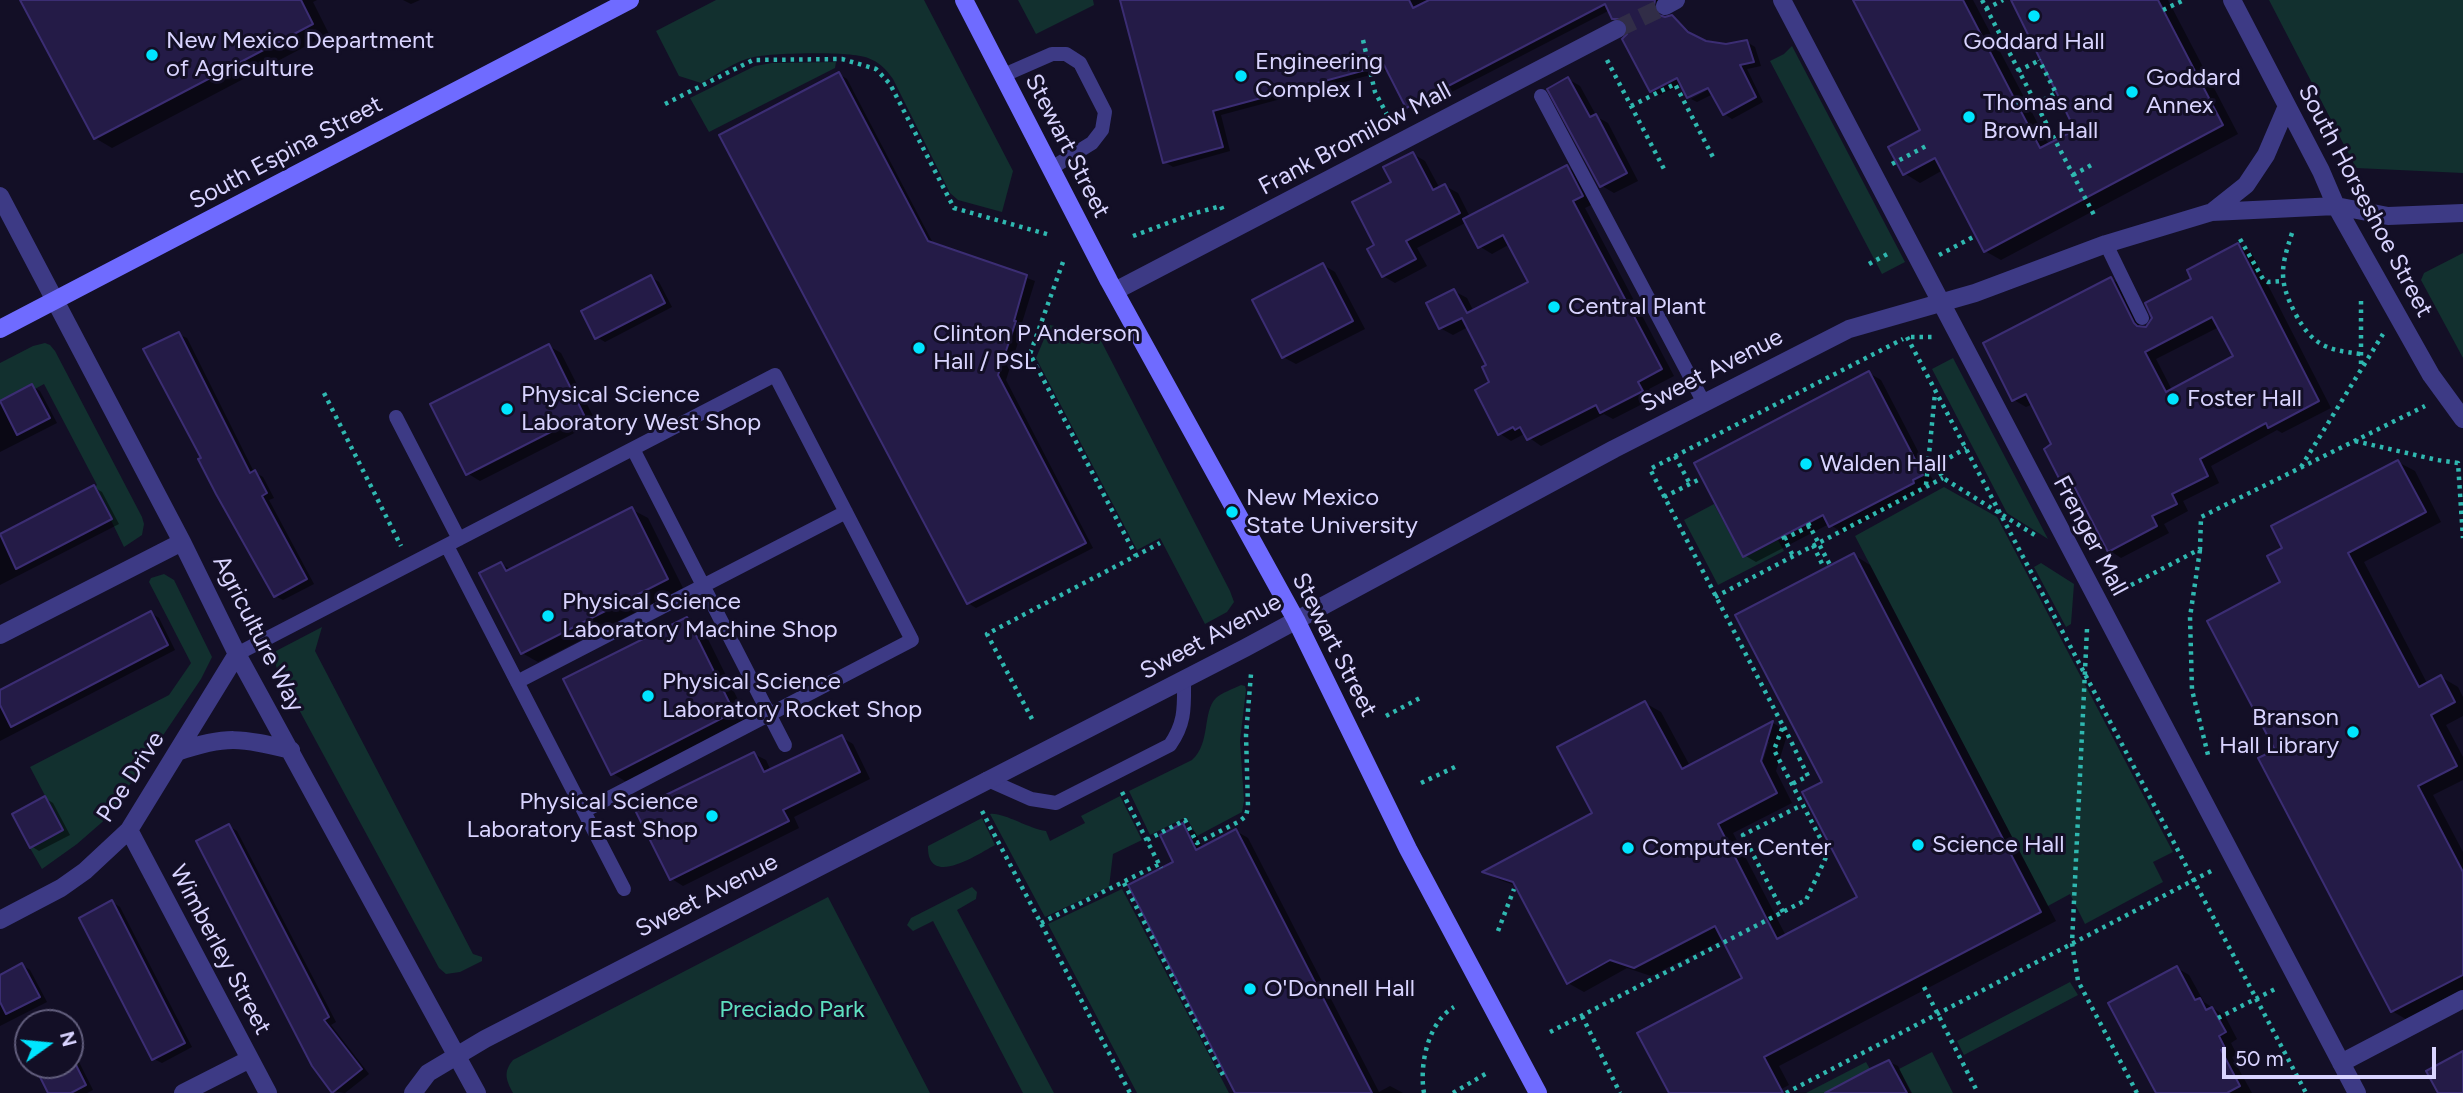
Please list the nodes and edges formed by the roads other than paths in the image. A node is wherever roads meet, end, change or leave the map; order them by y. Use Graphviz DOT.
graph roads {
  1 [pos="631,0"];
  2 [pos="964,0"];
  3 [pos="1782,0"];
  4 [pos="2232,0"];
  5 [pos="1617,29"];
  6 [pos="1004,75"];
  7 [pos="1541,96"];
  8 [pos="2287,106"];
  9 [pos="1050,169"];
  10 [pos="0,196"];
  11 [pos="2336,206"];
  12 [pos="2212,212"];
  13 [pos="2463,214"];
  14 [pos="2106,244"];
  15 [pos="1115,291"];
  16 [pos="55,301"];
  17 [pos="1943,303"];
  18 [pos="2142,318"];
  19 [pos="0,329"];
  20 [pos="1704,403"];
  21 [pos="396,417"];
  22 [pos="2463,419"];
  23 [pos="633,449"];
  24 [pos="846,512"];
  25 [pos="183,542"];
  26 [pos="453,542"];
  27 [pos="704,586"];
  28 [pos="1296,620"];
  29 [pos="0,635"];
  30 [pos="237,654"];
  31 [pos="1184,679"];
  32 [pos="517,682"];
  33 [pos="770,714"];
  34 [pos="785,745"];
  35 [pos="291,750"];
  36 [pos="177,752"];
  37 [pos="986,779"];
  38 [pos="584,811"];
  39 [pos="129,830"];
  40 [pos="624,889"];
  41 [pos="0,920"];
  42 [pos="2463,999"];
  43 [pos="456,1054"];
  44 [pos="250,1059"];
  45 [pos="2342,1063"];
  46 [pos="183,1093"];
  47 [pos="268,1093"];
  48 [pos="413,1093"];
  49 [pos="477,1093"];
  50 [pos="1538,1093"];
  51 [pos="2357,1093"];
  1 -- 16 [label="street, South Espina Street"];
  2 -- 6 [label="street, Stewart Street"];
  3 -- 17 [label="street, Frenger Mall"];
  4 -- 8 [label="street, South Horseshoe Street"];
  5 -- 15 [label="street, Frank Bromilow Mall"];
  6 -- 9 [label="street, Stewart Street"];
  6 -- 9 [label="lane"];
  7 -- 20 [label="lane"];
  8 -- 11 [label="street, South Horseshoe Street"];
  8 -- 12 [label="street, Sweet Avenue"];
  9 -- 15 [label="street, Stewart Street"];
  10 -- 16 [label="street, Agriculture Way"];
  11 -- 12 [label="street, Sweet Avenue"];
  11 -- 13 [label="street, Sweet Avenue"];
  11 -- 22 [label="street, South Horseshoe Street"];
  12 -- 14 [label="street, Sweet Avenue"];
  14 -- 17 [label="street, Sweet Avenue"];
  14 -- 18 [label="lane"];
  15 -- 28 [label="street, Stewart Street"];
  16 -- 19 [label="street, South Espina Street"];
  16 -- 25 [label="street, Agriculture Way"];
  17 -- 20 [label="street, Sweet Avenue"];
  17 -- 45 [label="street, Frenger Mall"];
  20 -- 28 [label="street, Sweet Avenue"];
  21 -- 26 [label="lane"];
  23 -- 24 [label="lane"];
  23 -- 26 [label="lane"];
  23 -- 27 [label="lane"];
  24 -- 27 [label="lane"];
  24 -- 33 [label="lane"];
  25 -- 29 [label="street"];
  25 -- 30 [label="street, Agriculture Way"];
  26 -- 30 [label="lane"];
  26 -- 32 [label="lane"];
  27 -- 32 [label="lane"];
  27 -- 33 [label="lane"];
  28 -- 31 [label="street, Sweet Avenue"];
  28 -- 50 [label="street, Stewart Street"];
  30 -- 35 [label="street, Agriculture Way"];
  30 -- 36 [label="street, Poe Drive"];
  31 -- 37 [label="street, Sweet Avenue"];
  31 -- 37 [label="lane"];
  32 -- 38 [label="lane"];
  33 -- 34 [label="lane"];
  33 -- 38 [label="lane"];
  35 -- 36 [label="street"];
  35 -- 43 [label="street, Agriculture Way"];
  36 -- 39 [label="street, Poe Drive"];
  37 -- 43 [label="street, Sweet Avenue"];
  38 -- 40 [label="lane"];
  39 -- 41 [label="street, Poe Drive"];
  39 -- 44 [label="street, Wimberley Street"];
  42 -- 45 [label="street"];
  43 -- 48 [label="street, Sweet Avenue"];
  43 -- 49 [label="street, Agriculture Way"];
  44 -- 46 [label="street"];
  44 -- 47 [label="street, Wimberley Street"];
  45 -- 51 [label="street, Frenger Mall"];
}
